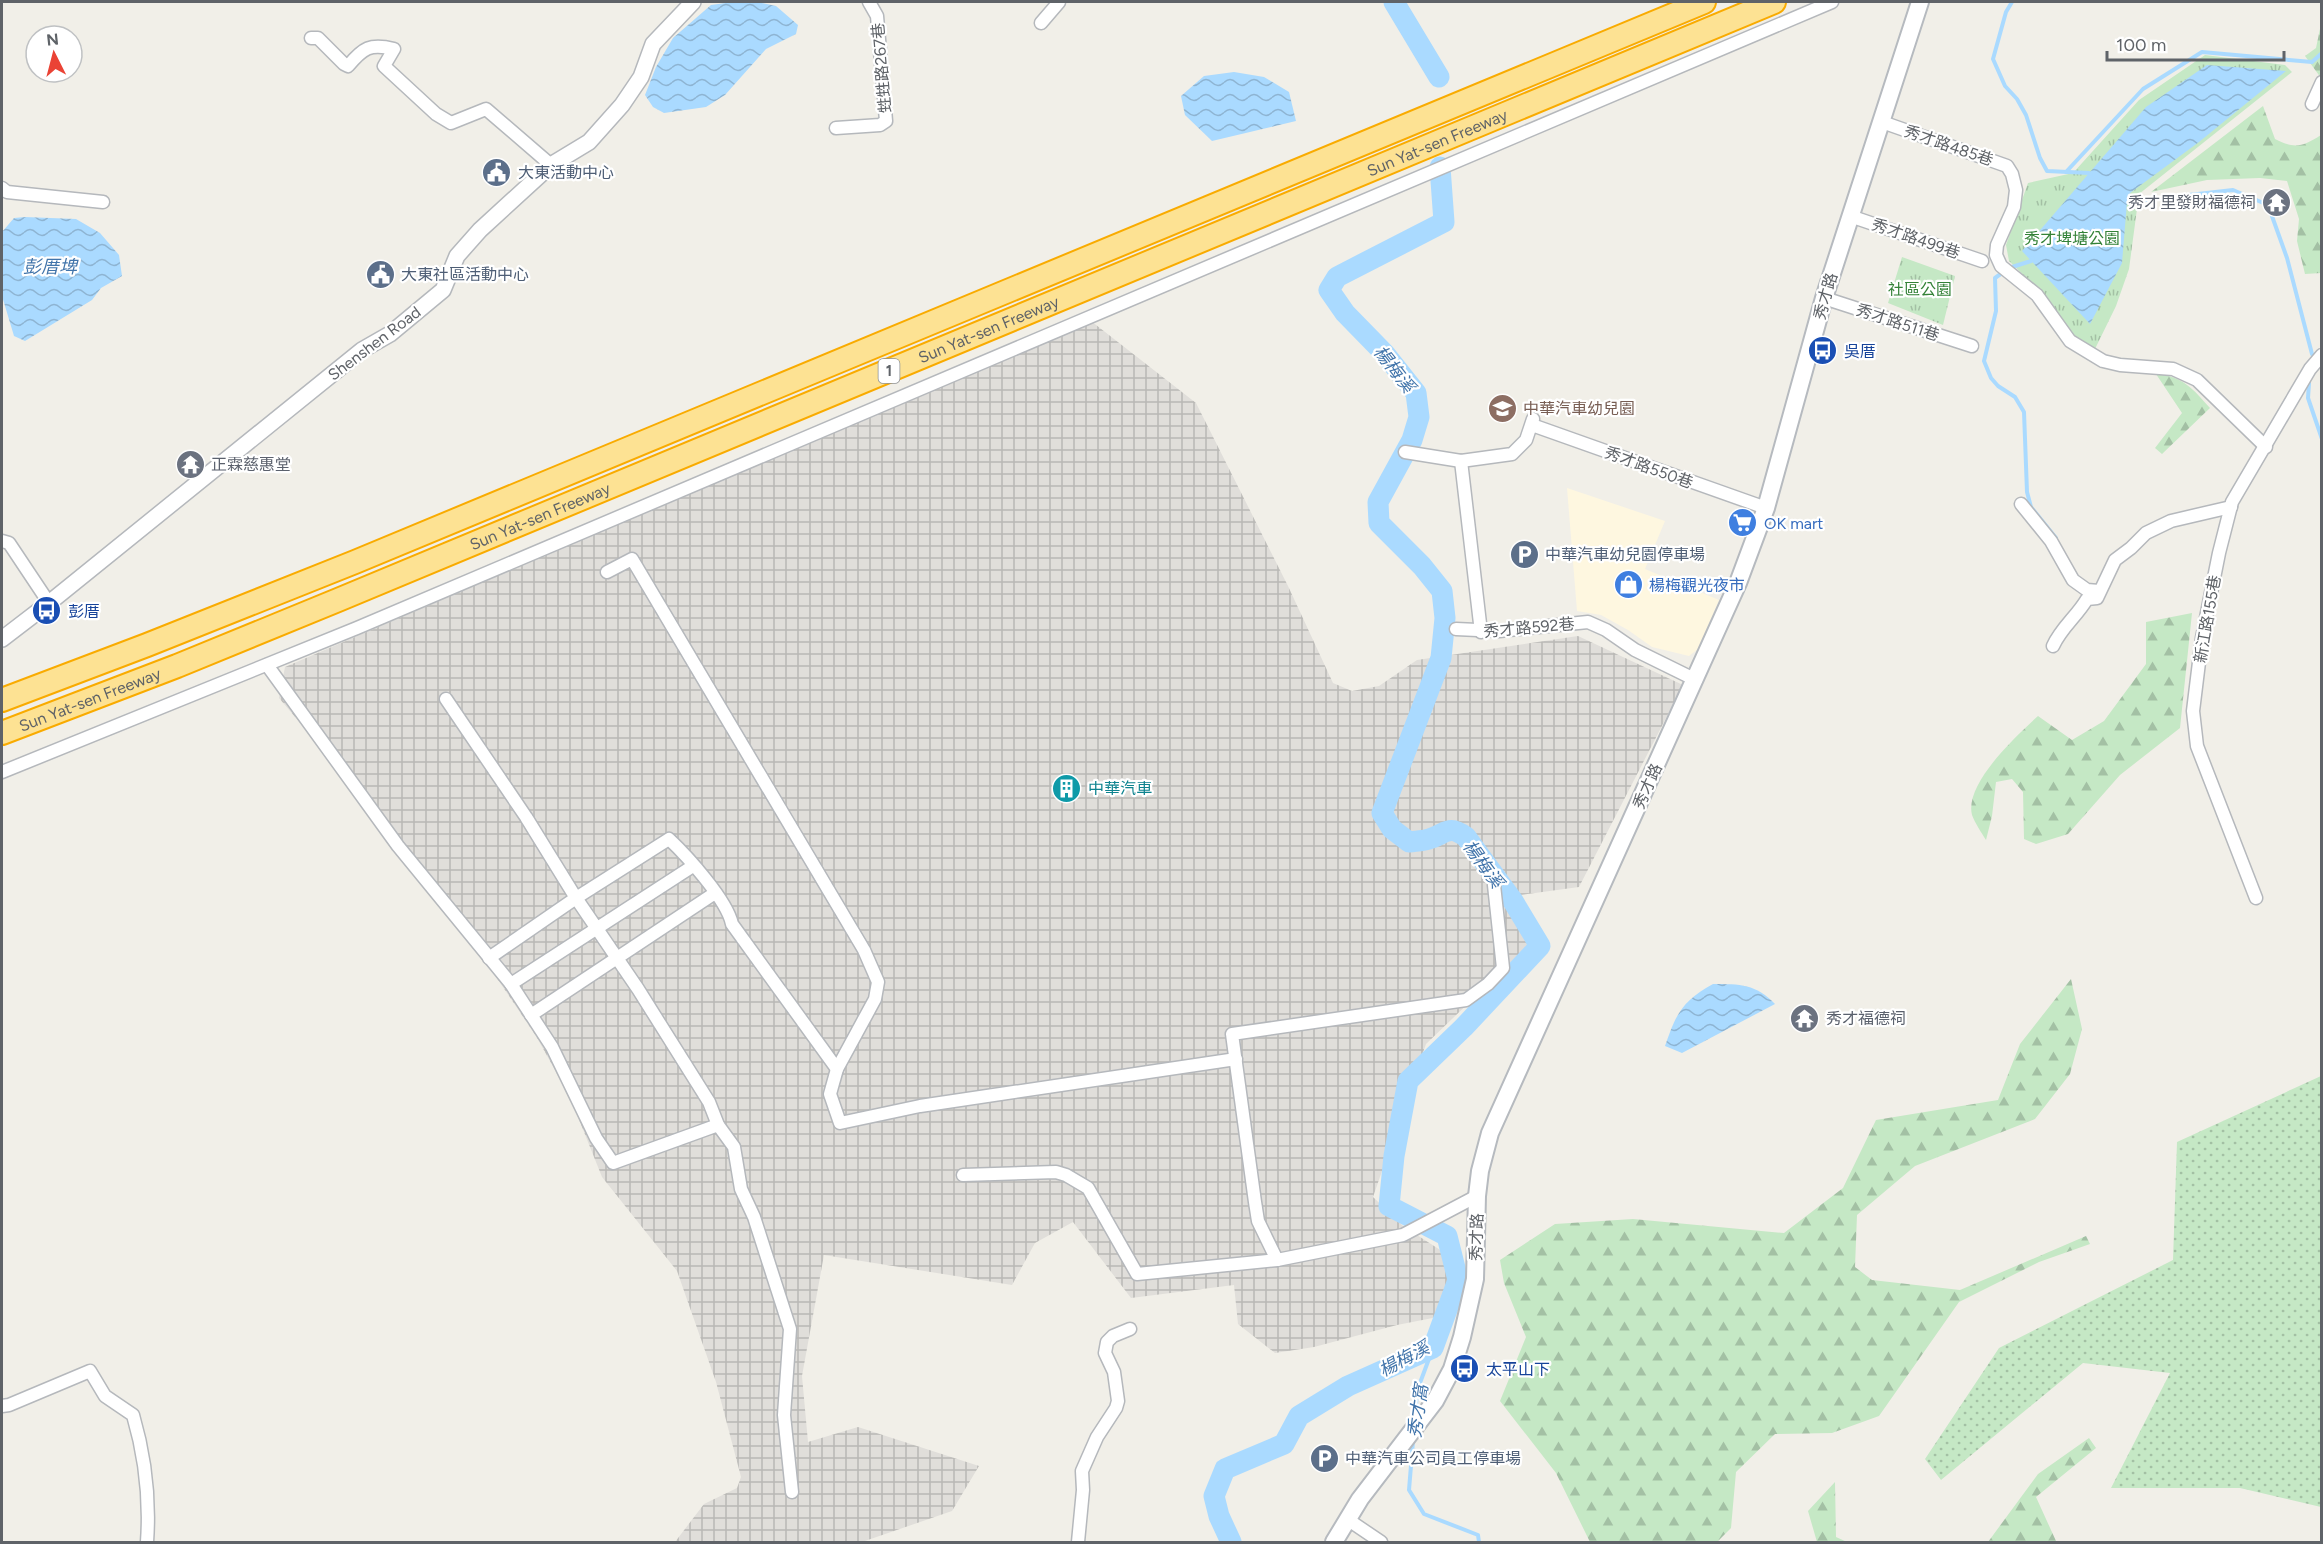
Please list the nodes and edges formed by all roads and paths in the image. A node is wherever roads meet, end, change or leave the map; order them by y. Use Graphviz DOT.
graph roads {
  1 [pos="693,2"];
  2 [pos="869,2"];
  3 [pos="1059,2"];
  4 [pos="1704,2"];
  5 [pos="1774,2"];
  6 [pos="1832,2"];
  7 [pos="1920,2"];
  8 [pos="1041,23"];
  9 [pos="311,38"];
  10 [pos="2322,82"];
  11 [pos="2312,104"];
  12 [pos="1882,122"];
  13 [pos="836,128"];
  14 [pos="551,165"];
  15 [pos="2,188"];
  16 [pos="103,202"];
  17 [pos="1850,216"];
  18 [pos="1982,261"];
  19 [pos="1824,298"];
  20 [pos="1972,346"];
  21 [pos="2322,355"];
  22 [pos="2266,447"];
  23 [pos="1405,452"];
  24 [pos="1461,461"];
  25 [pos="2021,504"];
  26 [pos="2231,507"];
  27 [pos="1766,508"];
  28 [pos="2,541"];
  29 [pos="607,572"];
  30 [pos="2100,591"];
  31 [pos="49,603"];
  32 [pos="1456,629"];
  33 [pos="1481,632"];
  34 [pos="2,639"];
  35 [pos="2053,646"];
  36 [pos="267,665"];
  37 [pos="1696,680"];
  38 [pos="446,699"];
  39 [pos="2,700"];
  40 [pos="2,733"];
  41 [pos="2,772"];
  42 [pos="693,866"];
  43 [pos="1494,885"];
  44 [pos="715,893"];
  45 [pos="576,898"];
  46 [pos="2256,898"];
  47 [pos="596,927"];
  48 [pos="489,958"];
  49 [pos="617,958"];
  50 [pos="511,984"];
  51 [pos="531,1015"];
  52 [pos="1236,1059"];
  53 [pos="837,1069"];
  54 [pos="718,1125"];
  55 [pos="963,1175"];
  56 [pos="1477,1196"];
  57 [pos="1277,1260"];
  58 [pos="1130,1329"];
  59 [pos="2,1406"];
  60 [pos="792,1492"];
  61 [pos="1347,1519"];
  62 [pos="147,1542"];
  63 [pos="1078,1542"];
  64 [pos="1334,1542"];
  65 [pos="1381,1542"];
  1 -- 14 [label="street, Shenshen Road"];
  2 -- 13 [label="street, 甡甡路267巷"];
  3 -- 8 [label="street"];
  4 -- 39 [label="highway, Sun Yat-sen Freeway / 1"];
  5 -- 40 [label="highway, Sun Yat-sen Freeway / 1"];
  6 -- 36 [label="street"];
  7 -- 12 [label="main road, 秀才路"];
  9 -- 14 [label="street"];
  10 -- 11 [label="street"];
  12 -- 17 [label="main road, 秀才路"];
  12 -- 22 [label="street, 秀才路485巷"];
  14 -- 31 [label="street, Shenshen Road"];
  15 -- 16 [label="street"];
  17 -- 18 [label="street, 秀才路499巷"];
  17 -- 19 [label="main road, 秀才路"];
  19 -- 20 [label="street, 秀才路511巷"];
  19 -- 27 [label="main road, 秀才路"];
  21 -- 22 [label="street, 新江路155巷"];
  22 -- 26 [label="street, 新江路155巷"];
  23 -- 24 [label="street"];
  24 -- 27 [label="street, 秀才路550巷"];
  24 -- 33 [label="street"];
  25 -- 30 [label="street"];
  26 -- 30 [label="street"];
  26 -- 46 [label="street, 新江路155巷"];
  27 -- 37 [label="main road, 秀才路"];
  28 -- 31 [label="street"];
  29 -- 53 [label="street"];
  30 -- 35 [label="street"];
  31 -- 34 [label="street, Shenshen Road"];
  32 -- 33 [label="street, 秀才路592巷"];
  33 -- 37 [label="street, 秀才路592巷"];
  36 -- 41 [label="street"];
  36 -- 48 [label="street"];
  37 -- 56 [label="main road, 秀才路"];
  38 -- 45 [label="street"];
  42 -- 44 [label="street"];
  42 -- 45 [label="street"];
  42 -- 47 [label="street"];
  43 -- 52 [label="street"];
  44 -- 49 [label="street"];
  44 -- 53 [label="street"];
  45 -- 47 [label="street"];
  45 -- 48 [label="street"];
  47 -- 49 [label="street"];
  47 -- 50 [label="street"];
  48 -- 50 [label="street"];
  49 -- 51 [label="street"];
  49 -- 54 [label="street"];
  50 -- 51 [label="street"];
  51 -- 54 [label="street"];
  52 -- 53 [label="street"];
  52 -- 57 [label="street"];
  54 -- 60 [label="street"];
  55 -- 57 [label="street"];
  56 -- 57 [label="street"];
  56 -- 61 [label="main road, 秀才路"];
  58 -- 63 [label="street"];
  59 -- 62 [label="street"];
  61 -- 64 [label="main road, 秀才路"];
  61 -- 65 [label="street"];
}
